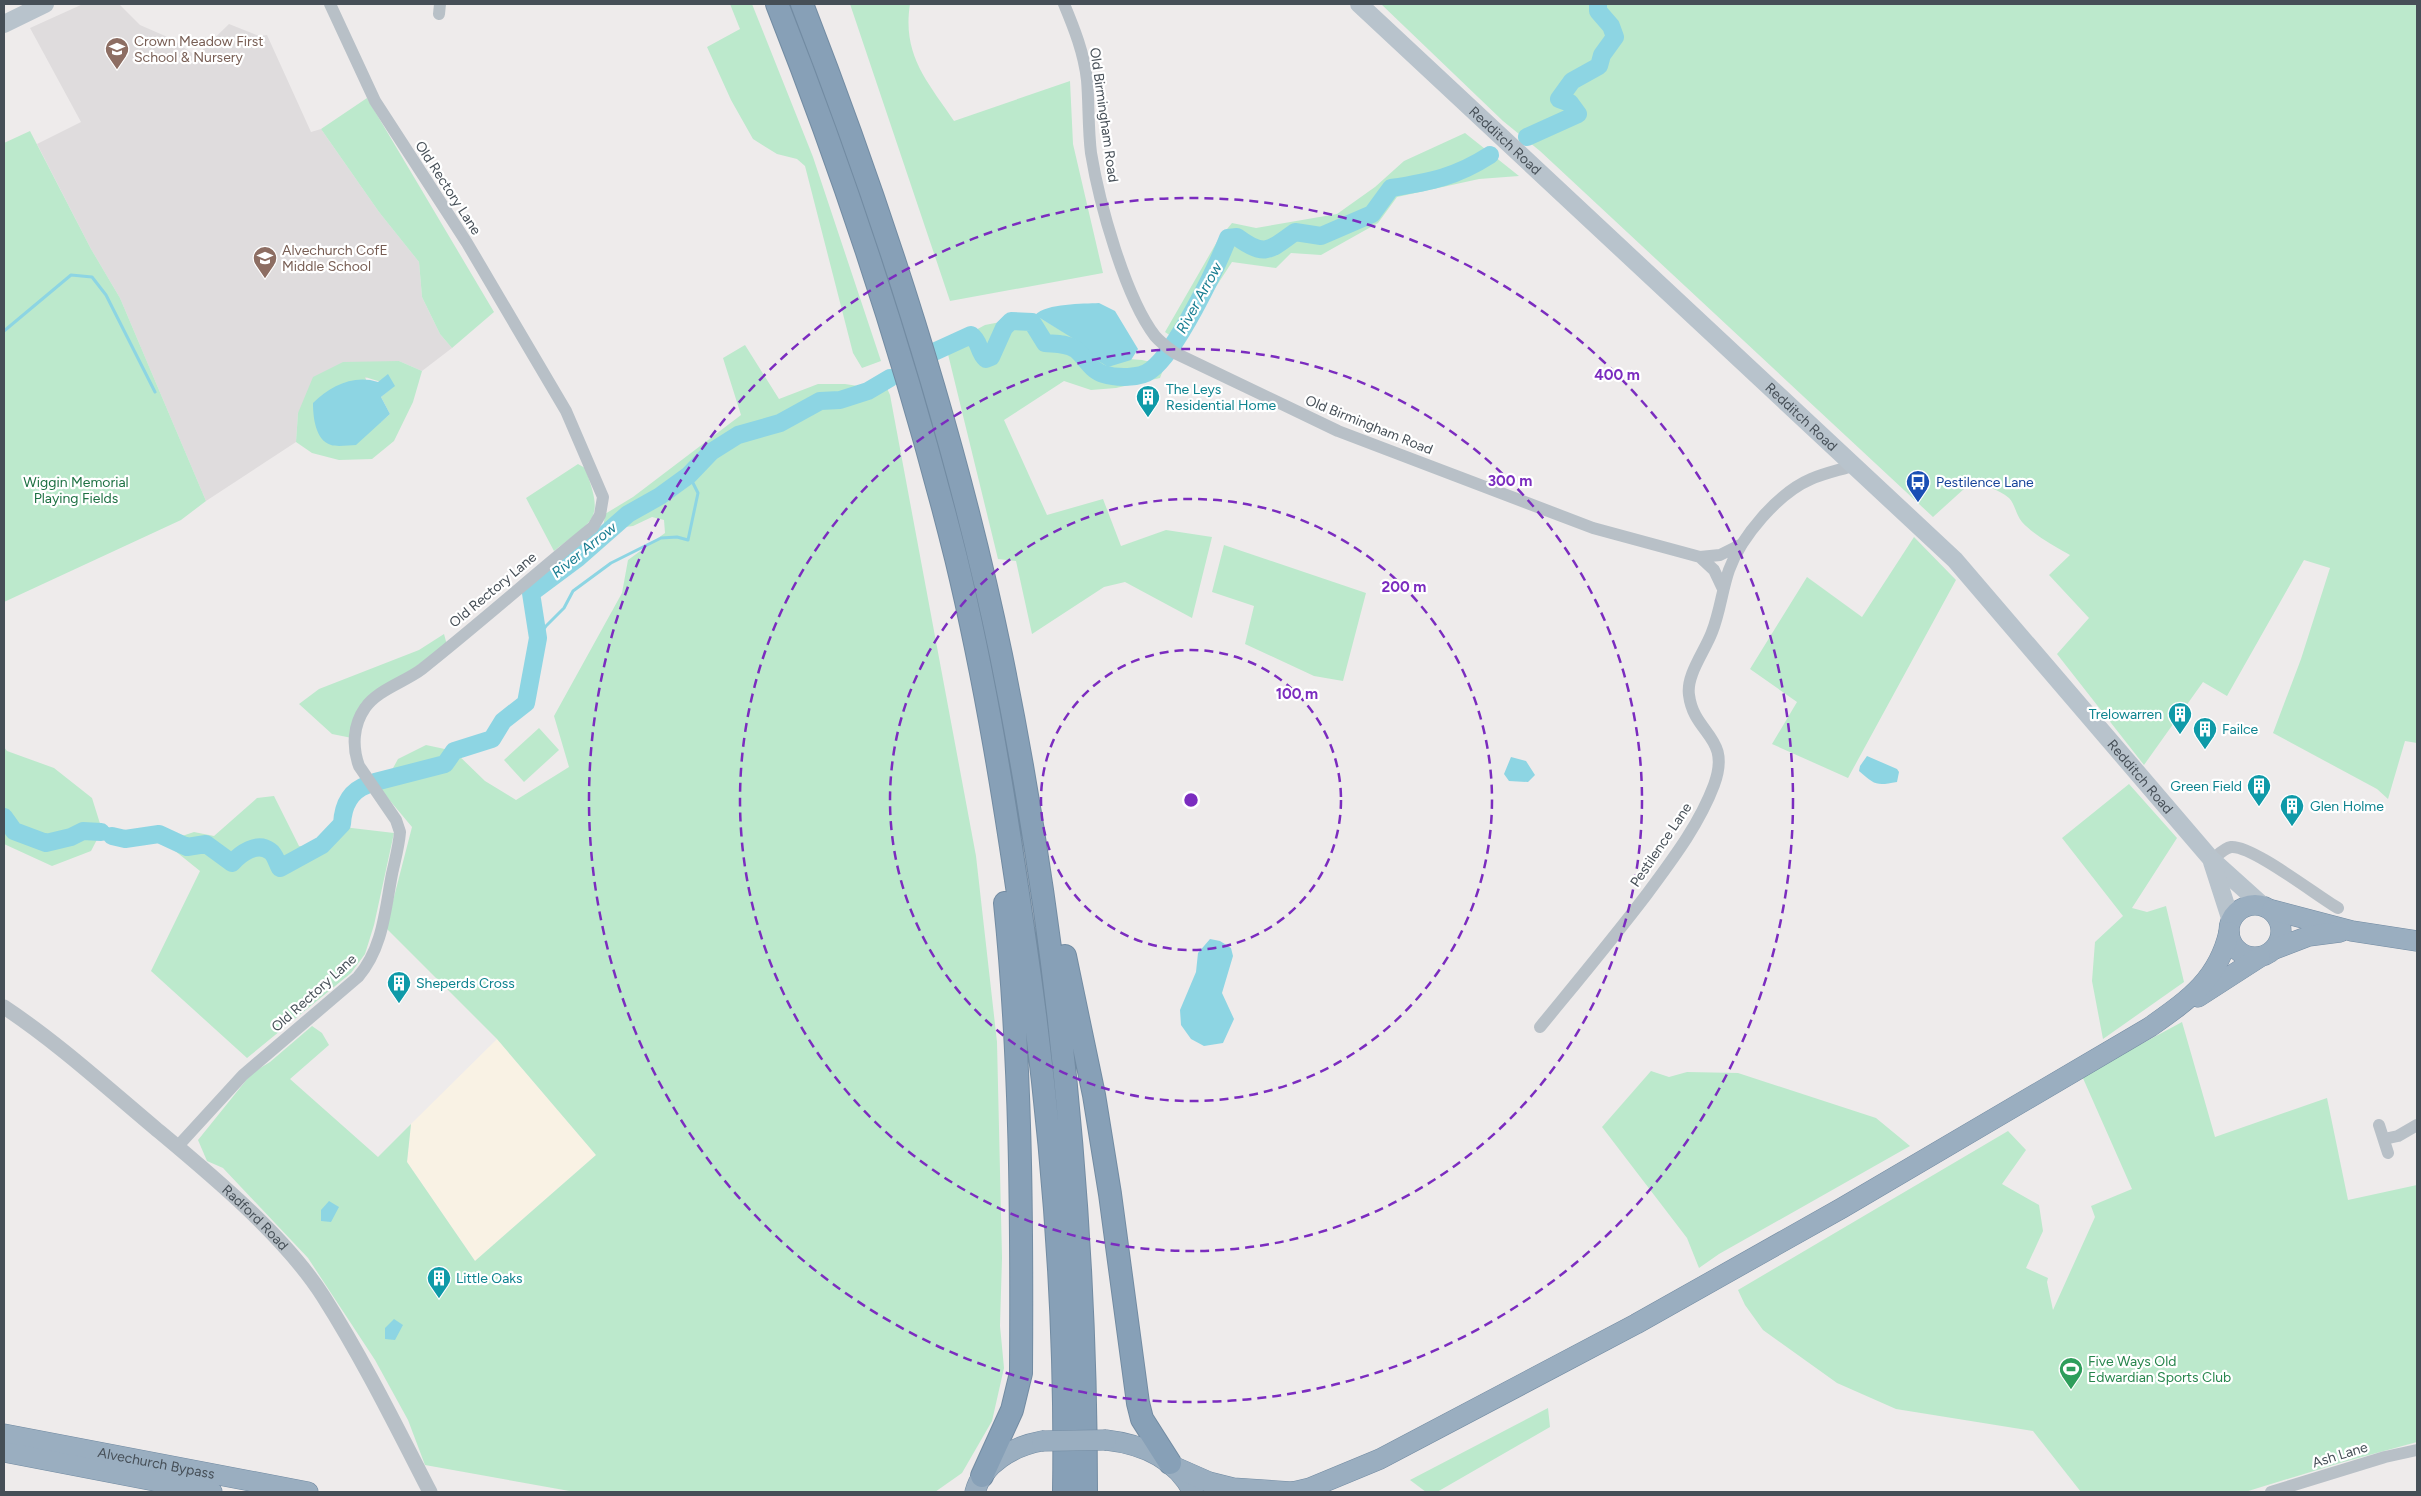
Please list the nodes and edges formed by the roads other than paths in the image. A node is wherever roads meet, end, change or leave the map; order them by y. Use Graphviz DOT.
graph roads {
  1 [pos="45,4"];
  2 [pos="330,4"];
  3 [pos="777,4"];
  4 [pos="802,4"];
  5 [pos="1064,4"];
  6 [pos="1359,4"];
  7 [pos="4,24"];
  8 [pos="1855,465"];
  9 [pos="1742,544"];
  10 [pos="1700,557"];
  11 [pos="1723,589"];
  12 [pos="994,744"];
  13 [pos="2212,860"];
  14 [pos="1039,866"];
  15 [pos="2267,907"];
  16 [pos="2338,908"];
  17 [pos="2230,926"];
  18 [pos="2352,931"];
  19 [pos="2417,942"];
  20 [pos="2268,953"];
  21 [pos="2185,1003"];
  22 [pos="4,1007"];
  23 [pos="1540,1027"];
  24 [pos="2379,1125"];
  25 [pos="2417,1125"];
  26 [pos="2384,1139"];
  27 [pos="178,1146"];
  28 [pos="2388,1152"];
  29 [pos="4,1434"];
  30 [pos="2417,1450"];
  31 [pos="4,1452"];
  32 [pos="1172,1465"];
  33 [pos="976,1487"];
  34 [pos="212,1492"];
  35 [pos="308,1492"];
  36 [pos="430,1492"];
  37 [pos="1064,1492"];
  38 [pos="1086,1492"];
  39 [pos="1193,1492"];
  40 [pos="1292,1492"];
  41 [pos="2271,1492"];
  1 -- 7 [label="main road"];
  2 -- 27 [label="street, Old Rectory Lane"];
  3 -- 12 [label="highway"];
  4 -- 14 [label="highway"];
  5 -- 10 [label="street, Old Birmingham Road"];
  6 -- 8 [label="main road, Redditch Road"];
  8 -- 9 [label="street"];
  8 -- 13 [label="main road, Redditch Road"];
  9 -- 10 [label="street, Old Birmingham Road"];
  9 -- 11 [label="street, Pestilence Lane"];
  10 -- 11 [label="street"];
  11 -- 23 [label="street, Pestilence Lane"];
  12 -- 33 [label="highway"];
  12 -- 37 [label="highway"];
  13 -- 15 [label="main road, Redditch Road"];
  13 -- 16 [label="street"];
  13 -- 17 [label="main road, Redditch Road"];
  14 -- 32 [label="highway"];
  14 -- 38 [label="highway"];
  15 -- 17 [label="highway"];
  15 -- 18 [label="highway, Redditch Road"];
  15 -- 20 [label="highway"];
  17 -- 20 [label="highway"];
  17 -- 21 [label="highway"];
  18 -- 19 [label="highway, Redditch Road"];
  18 -- 20 [label="highway, Redditch Road"];
  20 -- 21 [label="highway, Redditch Road"];
  21 -- 40 [label="highway"];
  22 -- 27 [label="street, Radford Road"];
  24 -- 26 [label="street"];
  25 -- 26 [label="street"];
  26 -- 28 [label="street"];
  27 -- 36 [label="street, Radford Road"];
  29 -- 35 [label="highway, Alvechurch Bypass"];
  30 -- 41 [label="street, Ash Lane"];
  31 -- 34 [label="highway, Alvechurch Bypass"];
  32 -- 33 [label="highway, bridge"];
  32 -- 39 [label="highway"];
  32 -- 40 [label="highway"];
}
